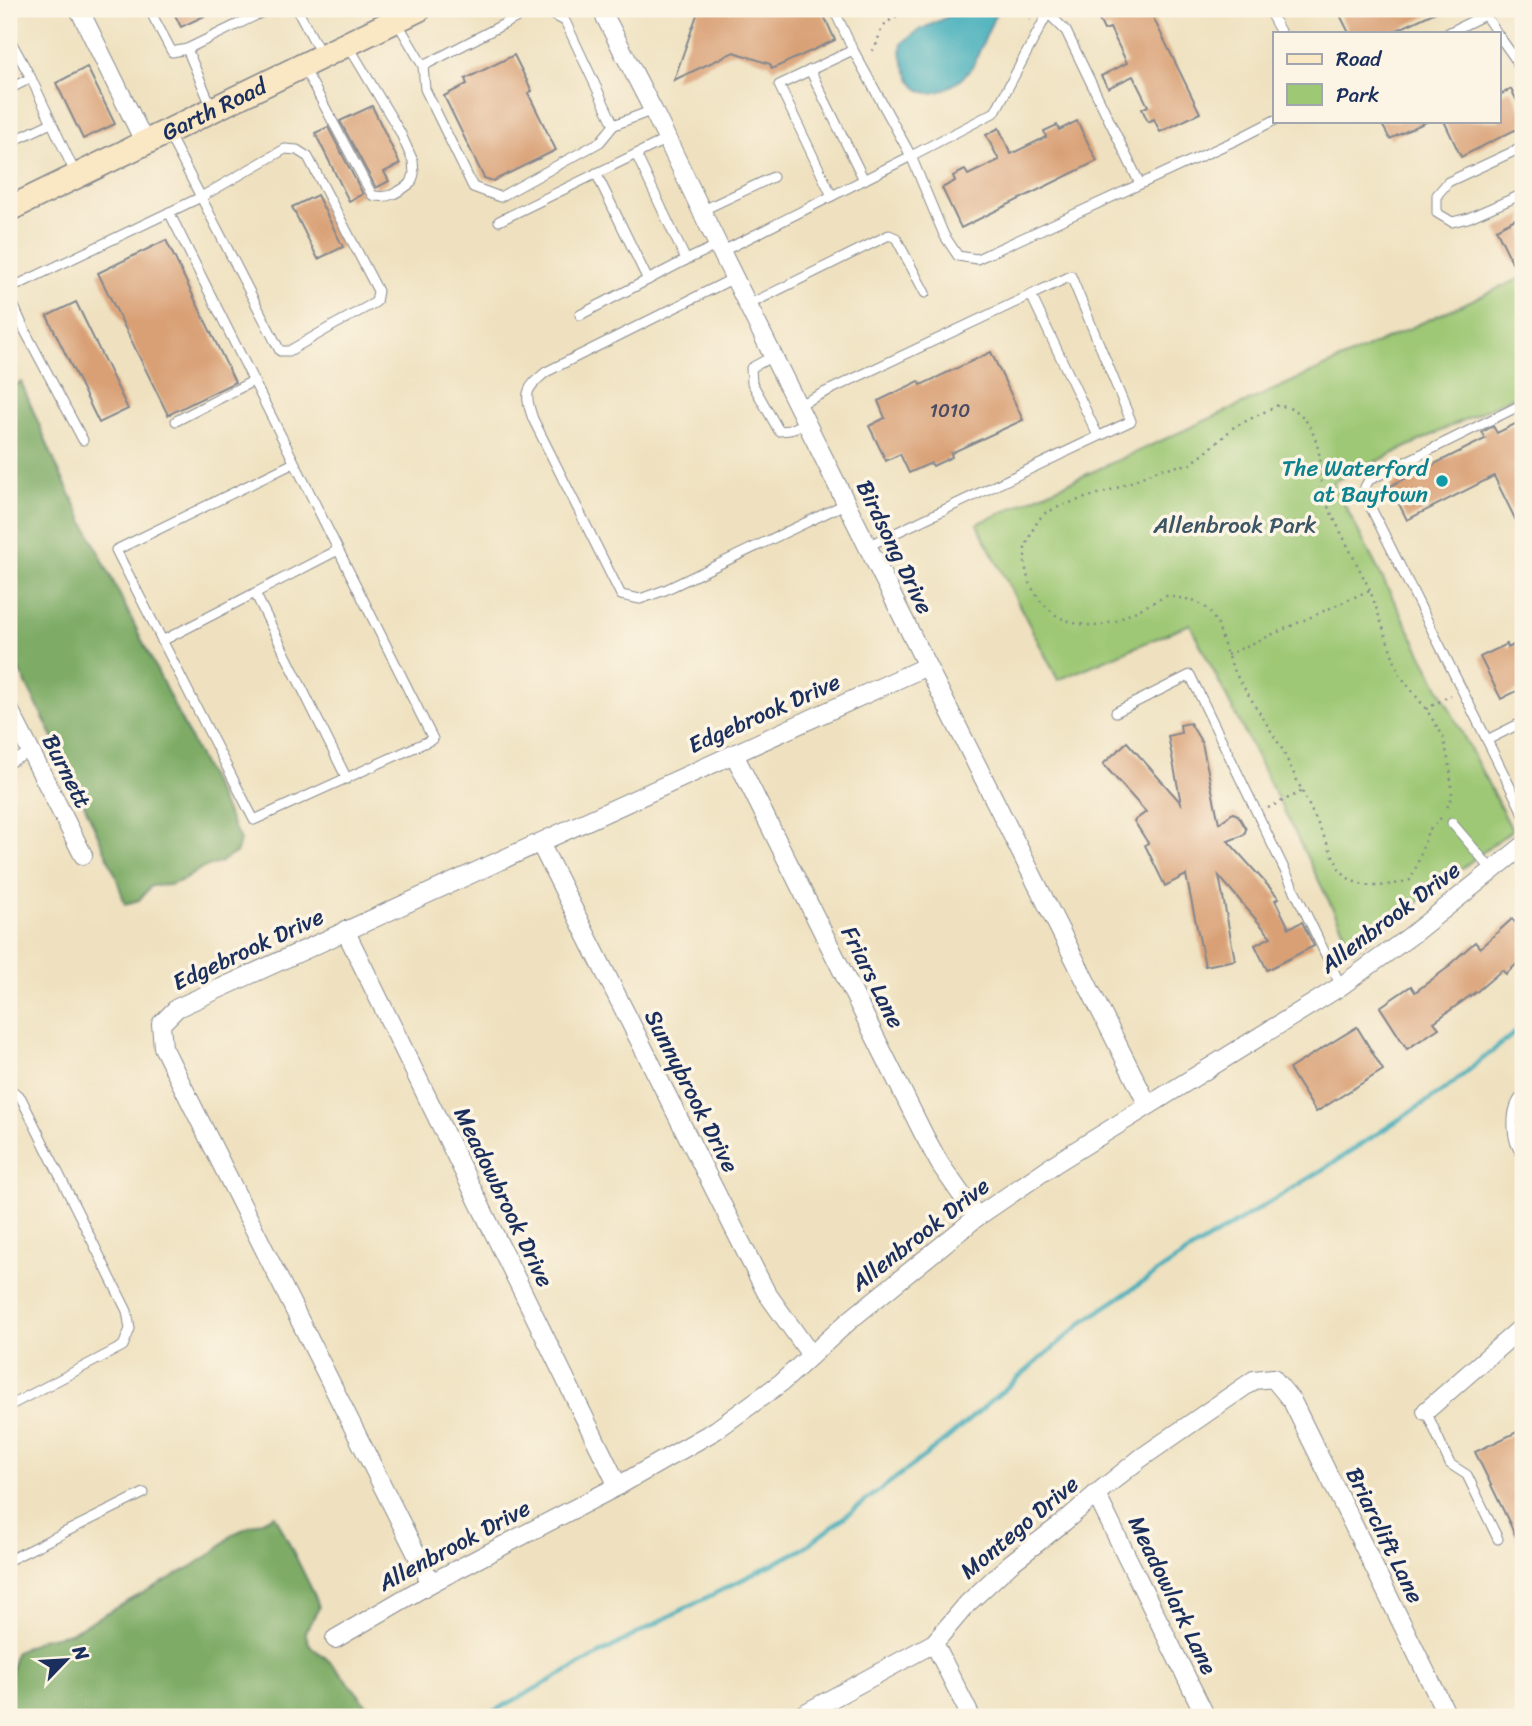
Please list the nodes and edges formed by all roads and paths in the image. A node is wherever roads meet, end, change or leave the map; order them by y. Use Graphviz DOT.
graph roads {
  1 [pos="79,9"];
  2 [pos="149,9"];
  3 [pos="269,9"];
  4 [pos="298,9"];
  5 [pos="419,9"];
  6 [pos="533,9"];
  7 [pos="542,9"];
  8 [pos="601,9"];
  9 [pos="846,9"];
  10 [pos="911,9"];
  11 [pos="1019,9"];
  12 [pos="1268,9"];
  13 [pos="1497,9"];
  14 [pos="834,11"];
  15 [pos="1049,11"];
  16 [pos="1482,12"];
  17 [pos="397,20"];
  18 [pos="1040,28"];
  19 [pos="1280,32"];
  20 [pos="1450,32"];
  21 [pos="1496,32"];
  22 [pos="9,37"];
  23 [pos="1500,38"];
  24 [pos="347,43"];
  25 [pos="187,49"];
  26 [pos="853,50"];
  27 [pos="872,51"];
  28 [pos="312,60"];
  29 [pos="423,66"];
  30 [pos="810,70"];
  31 [pos="1523,76"];
  32 [pos="31,78"];
  33 [pos="9,89"];
  34 [pos="212,108"];
  35 [pos="653,110"];
  36 [pos="1273,121"];
  37 [pos="51,123"];
  38 [pos="614,125"];
  39 [pos="167,130"];
  40 [pos="667,139"];
  41 [pos="144,141"];
  42 [pos="9,143"];
  43 [pos="1523,146"];
  44 [pos="636,154"];
  45 [pos="911,156"];
  46 [pos="596,173"];
  47 [pos="76,176"];
  48 [pos="773,177"];
  49 [pos="864,180"];
  50 [pos="1140,184"];
  51 [pos="1523,194"];
  52 [pos="832,196"];
  53 [pos="201,197"];
  54 [pos="9,208"];
  55 [pos="701,211"];
  56 [pos="169,212"];
  57 [pos="499,221"];
  58 [pos="719,249"];
  59 [pos="687,260"];
  60 [pos="734,278"];
  61 [pos="648,280"];
  62 [pos="9,289"];
  63 [pos="925,293"];
  64 [pos="9,295"];
  65 [pos="1031,295"];
  66 [pos="748,305"];
  67 [pos="580,315"];
  68 [pos="773,356"];
  69 [pos="253,381"];
  70 [pos="1523,404"];
  71 [pos="798,405"];
  72 [pos="176,421"];
  73 [pos="806,422"];
  74 [pos="1098,436"];
  75 [pos="83,440"];
  76 [pos="294,463"];
  77 [pos="847,503"];
  78 [pos="868,546"];
  79 [pos="338,550"];
  80 [pos="1370,590"];
  81 [pos="254,593"];
  82 [pos="162,640"];
  83 [pos="1227,655"];
  84 [pos="927,666"];
  85 [pos="1462,688"];
  86 [pos="9,709"];
  87 [pos="1426,709"];
  88 [pos="1116,712"];
  89 [pos="1523,722"];
  90 [pos="1487,740"];
  91 [pos="30,752"];
  92 [pos="734,754"];
  93 [pos="9,763"];
  94 [pos="347,779"];
  95 [pos="1303,791"];
  96 [pos="1257,813"];
  97 [pos="1523,813"];
  98 [pos="1452,823"];
  99 [pos="540,843"];
  100 [pos="1523,846"];
  101 [pos="83,855"];
  102 [pos="1493,872"];
  103 [pos="345,930"];
  104 [pos="1341,986"];
  105 [pos="9,1088"];
  106 [pos="1523,1095"];
  107 [pos="1148,1105"];
  108 [pos="1523,1156"];
  109 [pos="976,1217"];
  110 [pos="1523,1326"];
  111 [pos="811,1355"];
  112 [pos="1273,1378"];
  113 [pos="9,1406"];
  114 [pos="1426,1411"];
  115 [pos="618,1486"];
  116 [pos="144,1493"];
  117 [pos="1096,1494"];
  118 [pos="1498,1539"];
  119 [pos="9,1560"];
  120 [pos="431,1583"];
  121 [pos="335,1639"];
  122 [pos="934,1643"];
  123 [pos="798,1717"];
  124 [pos="971,1717"];
  125 [pos="1206,1717"];
  126 [pos="1448,1717"];
  1 -- 41 [label="street"];
  2 -- 25 [label="lane"];
  3 -- 25 [label="lane"];
  4 -- 28 [label="lane"];
  5 -- 17 [label="main road, Garth Road"];
  6 -- 29 [label="lane"];
  7 -- 38 [label="lane"];
  8 -- 35 [label="street, Birdsong Drive"];
  9 -- 14 [label="lane"];
  10 -- 27 [label="path"];
  11 -- 18 [label="path"];
  12 -- 19 [label="lane"];
  13 -- 16 [label="lane"];
  14 -- 26 [label="lane"];
  15 -- 18 [label="lane"];
  15 -- 50 [label="lane"];
  16 -- 20 [label="lane"];
  16 -- 21 [label="lane"];
  17 -- 24 [label="main road, Garth Road"];
  17 -- 29 [label="lane"];
  18 -- 45 [label="lane"];
  22 -- 32 [label="lane"];
  23 -- 31 [label="lane"];
  24 -- 28 [label="main road, Garth Road"];
  24 -- 28 [label="lane"];
  25 -- 34 [label="lane"];
  26 -- 30 [label="lane"];
  26 -- 45 [label="lane"];
  28 -- 34 [label="main road, Garth Road"];
  29 -- 38 [label="lane"];
  30 -- 49 [label="lane"];
  30 -- 52 [label="lane"];
  32 -- 33 [label="lane"];
  32 -- 37 [label="lane"];
  34 -- 39 [label="main road, Garth Road"];
  35 -- 38 [label="lane"];
  35 -- 40 [label="street, Birdsong Drive"];
  36 -- 50 [label="lane"];
  37 -- 42 [label="lane"];
  37 -- 47 [label="lane"];
  39 -- 41 [label="main road, Garth Road"];
  39 -- 53 [label="lane"];
  40 -- 44 [label="lane"];
  40 -- 55 [label="street, Birdsong Drive"];
  41 -- 47 [label="main road, Garth Road"];
  43 -- 51 [label="lane"];
  44 -- 46 [label="lane"];
  44 -- 59 [label="lane"];
  45 -- 49 [label="lane"];
  45 -- 50 [label="lane"];
  46 -- 57 [label="lane"];
  46 -- 61 [label="lane"];
  47 -- 54 [label="main road, Garth Road"];
  48 -- 55 [label="lane"];
  49 -- 52 [label="lane"];
  52 -- 58 [label="lane"];
  53 -- 53 [label="lane"];
  53 -- 56 [label="lane"];
  55 -- 58 [label="street, Birdsong Drive"];
  56 -- 62 [label="lane"];
  56 -- 69 [label="lane"];
  58 -- 59 [label="lane"];
  58 -- 60 [label="street, Birdsong Drive"];
  59 -- 61 [label="lane"];
  60 -- 66 [label="street, Birdsong Drive"];
  60 -- 77 [label="lane"];
  61 -- 67 [label="lane"];
  63 -- 66 [label="lane"];
  64 -- 75 [label="lane"];
  65 -- 71 [label="lane"];
  65 -- 74 [label="lane"];
  65 -- 74 [label="lane"];
  66 -- 68 [label="street, Birdsong Drive"];
  68 -- 71 [label="street, Birdsong Drive"];
  68 -- 73 [label="lane"];
  69 -- 72 [label="lane"];
  69 -- 76 [label="lane"];
  70 -- 85 [label="lane"];
  71 -- 73 [label="street, Birdsong Drive"];
  73 -- 77 [label="street, Birdsong Drive"];
  74 -- 78 [label="lane"];
  76 -- 79 [label="lane"];
  76 -- 82 [label="lane"];
  77 -- 78 [label="street, Birdsong Drive"];
  78 -- 84 [label="street, Birdsong Drive"];
  79 -- 81 [label="lane"];
  79 -- 94 [label="lane"];
  80 -- 83 [label="path"];
  80 -- 83 [label="path"];
  80 -- 87 [label="path"];
  81 -- 82 [label="lane"];
  81 -- 94 [label="lane"];
  82 -- 94 [label="lane"];
  83 -- 95 [label="path"];
  84 -- 92 [label="street, Edgebrook Drive"];
  84 -- 107 [label="street, Birdsong Drive"];
  85 -- 87 [label="path"];
  85 -- 90 [label="lane"];
  86 -- 91 [label="street, Burnett"];
  87 -- 95 [label="path"];
  88 -- 96 [label="lane"];
  89 -- 90 [label="lane"];
  90 -- 97 [label="lane"];
  91 -- 93 [label="lane"];
  91 -- 101 [label="street, Burnett"];
  92 -- 99 [label="street, Edgebrook Drive"];
  92 -- 109 [label="street, Friars Lane"];
  95 -- 96 [label="path"];
  96 -- 104 [label="lane"];
  98 -- 102 [label="lane"];
  99 -- 103 [label="street, Edgebrook Drive"];
  99 -- 111 [label="street, Sunnybrook Drive"];
  100 -- 102 [label="street, Allenbrook Drive"];
  102 -- 104 [label="street, Allenbrook Drive"];
  103 -- 115 [label="street, Meadowbrook Drive"];
  103 -- 120 [label="street, Edgebrook Drive"];
  104 -- 107 [label="street, Allenbrook Drive"];
  105 -- 113 [label="lane"];
  106 -- 108 [label="lane"];
  107 -- 109 [label="street, Allenbrook Drive"];
  109 -- 111 [label="street, Allenbrook Drive"];
  110 -- 114 [label="street"];
  111 -- 115 [label="street, Allenbrook Drive"];
  112 -- 117 [label="street, Montego Drive"];
  112 -- 126 [label="street, Briarclift Lane"];
  114 -- 118 [label="lane"];
  115 -- 120 [label="street, Allenbrook Drive"];
  116 -- 119 [label="lane"];
  117 -- 122 [label="street, Montego Drive"];
  117 -- 125 [label="street, Meadowlark Lane"];
  120 -- 121 [label="street, Allenbrook Drive"];
  122 -- 123 [label="street, Montego Drive"];
  122 -- 124 [label="street"];
}
